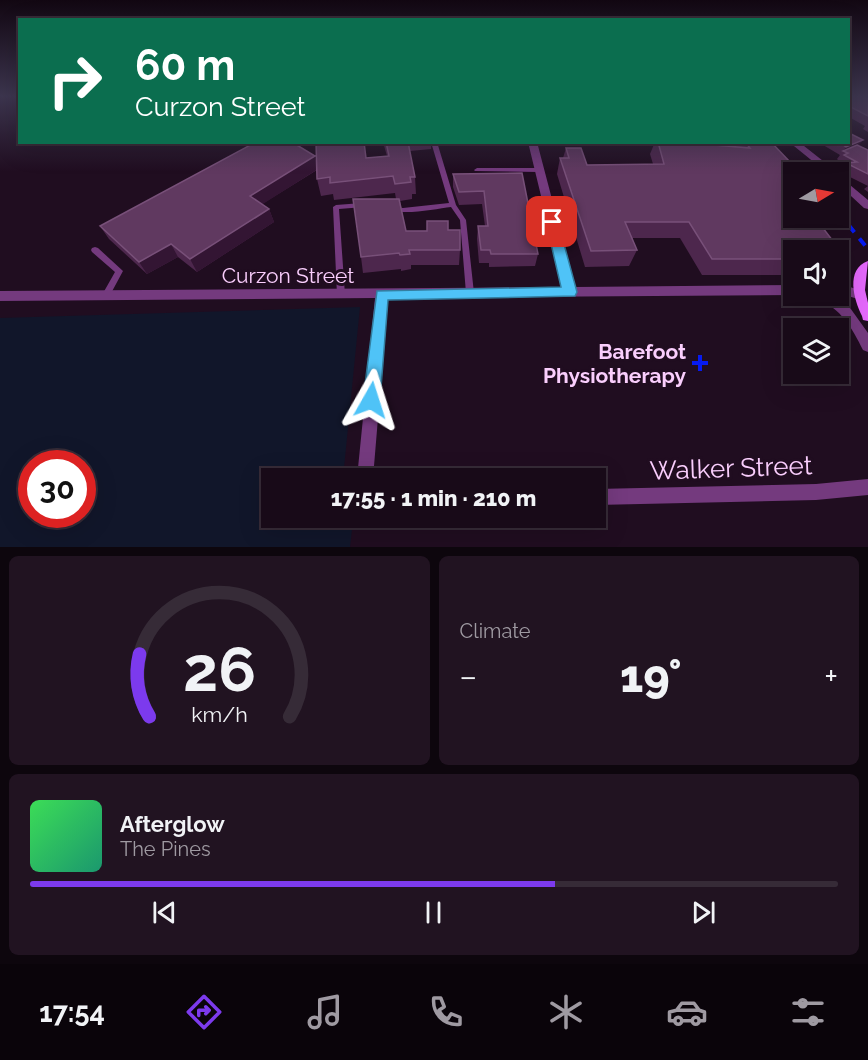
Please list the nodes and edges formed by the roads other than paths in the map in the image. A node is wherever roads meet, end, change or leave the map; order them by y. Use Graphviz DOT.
graph roads {
  1 [pos="435,144"];
  2 [pos="532,144"];
  3 [pos="796,144"];
  4 [pos="819,162"];
  5 [pos="477,170"];
  6 [pos="539,170"];
  7 [pos="849,188"];
  8 [pos="866,203"];
  9 [pos="453,205"];
  10 [pos="368,206"];
  11 [pos="380,207"];
  12 [pos="95,250"];
  13 [pos="868,265"];
  14 [pos="783,290"];
  15 [pos="849,291"];
  16 [pos="570,292"];
  17 [pos="470,293"];
  18 [pos="858,294"];
  19 [pos="106,295"];
  20 [pos="341,295"];
  21 [pos="382,295"];
  22 [pos="0,296"];
  23 [pos="841,306"];
  24 [pos="868,316"];
  25 [pos="868,346"];
  26 [pos="366,468"];
  27 [pos="868,487"];
  28 [pos="606,497"];
  1 -- 9 [label="lane"];
  2 -- 6 [label="street"];
  3 -- 4 [label="street"];
  5 -- 6 [label="lane"];
  6 -- 16 [label="street"];
  7 -- 8 [label="street"];
  9 -- 11 [label="lane"];
  9 -- 17 [label="lane"];
  10 -- 20 [label="lane"];
  12 -- 19 [label="lane"];
  13 -- 18 [label="main road"];
  14 -- 16 [label="street, Curzon Street"];
  15 -- 18 [label="street"];
  16 -- 17 [label="street, Curzon Street"];
  17 -- 21 [label="street, Curzon Street"];
  18 -- 24 [label="main road"];
  19 -- 20 [label="street, Curzon Street"];
  19 -- 22 [label="street, Curzon Street"];
  20 -- 21 [label="street, Curzon Street"];
  21 -- 26 [label="street"];
  23 -- 25 [label="street"];
  27 -- 28 [label="street, Walker Street"];
}
